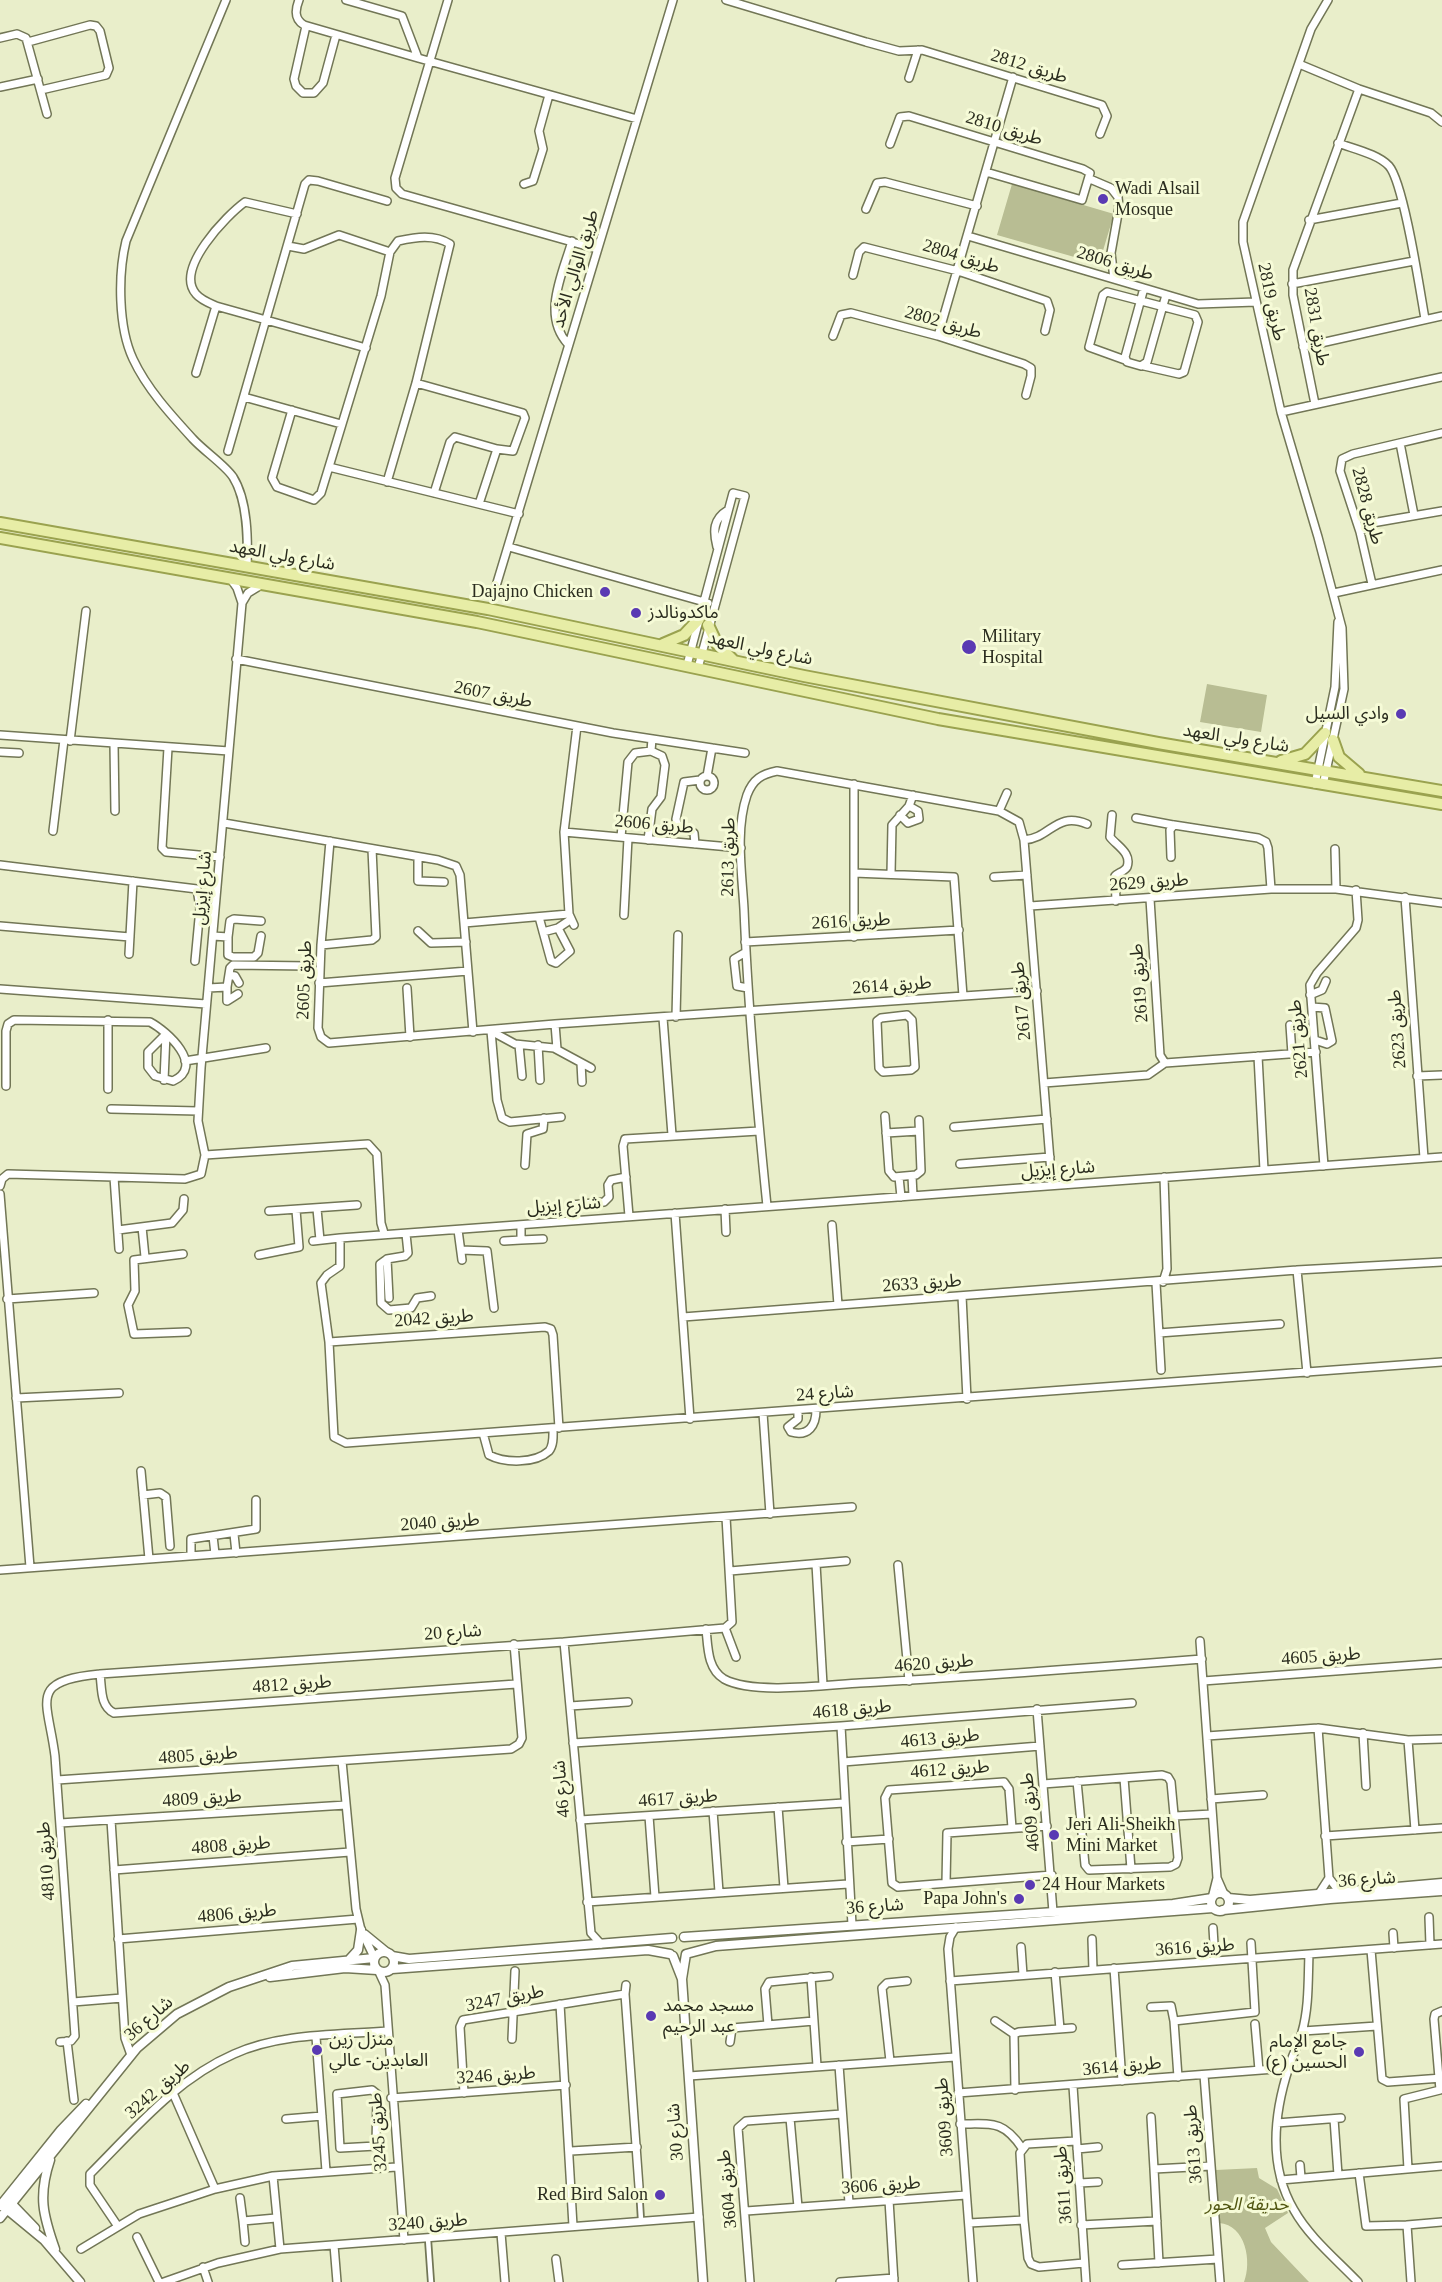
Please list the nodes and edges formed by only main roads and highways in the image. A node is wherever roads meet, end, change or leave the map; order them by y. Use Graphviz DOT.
graph roads {
  1 [pos="0,524"];
  2 [pos="0,538"];
  3 [pos="247,567"];
  4 [pos="245,580"];
  5 [pos="662,644"];
  6 [pos="693,659"];
  7 [pos="735,661"];
  8 [pos="1280,762"];
  9 [pos="1362,776"];
  10 [pos="1320,777"];
  11 [pos="1442,791"];
  12 [pos="1442,804"];
  1 -- 3 [label="main road, شارع ولي العهد"];
  2 -- 4 [label="main road, شارع ولي العهد"];
  3 -- 4 [label="main road"];
  3 -- 5 [label="main road, شارع ولي العهد"];
  4 -- 6 [label="main road, شارع ولي العهد"];
  5 -- 6 [label="main road, شارع ولي العهد"];
  5 -- 7 [label="main road"];
  6 -- 7 [label="main road, شارع ولي العهد"];
  6 -- 10 [label="main road, شارع ولي العهد"];
  7 -- 8 [label="main road, شارع ولي العهد"];
  8 -- 9 [label="main road"];
  8 -- 10 [label="main road, شارع ولي العهد"];
  9 -- 10 [label="main road, شارع ولي العهد"];
  9 -- 11 [label="main road, شارع ولي العهد"];
  10 -- 12 [label="main road, شارع ولي العهد"];
}
